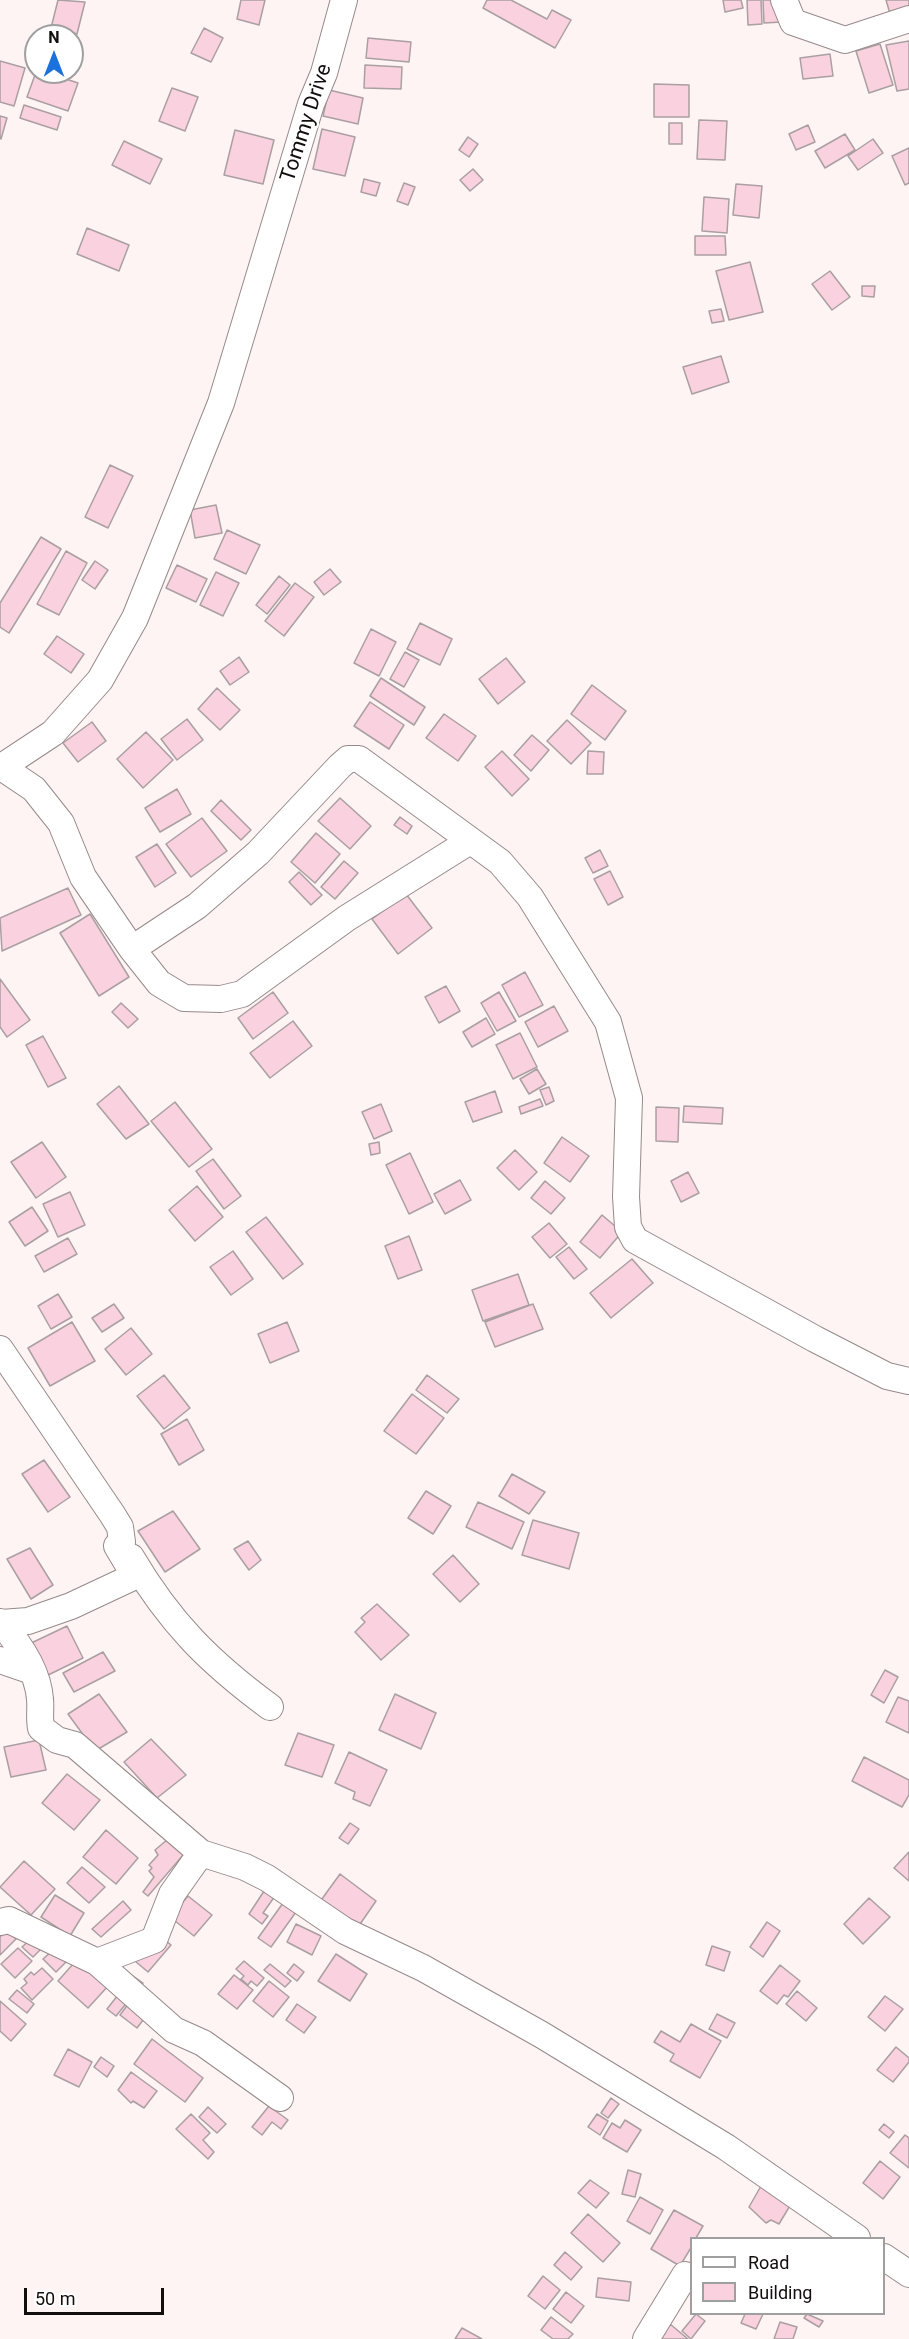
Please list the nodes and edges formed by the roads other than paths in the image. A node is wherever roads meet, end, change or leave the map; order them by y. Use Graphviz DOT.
graph roads {
  1 [pos="344,0"];
  2 [pos="784,0"];
  3 [pos="909,19"];
  4 [pos="2,768"];
  5 [pos="470,841"];
  6 [pos="132,950"];
  7 [pos="0,1349"];
  8 [pos="909,1381"];
  9 [pos="122,1542"];
  10 [pos="0,1622"];
  11 [pos="0,1660"];
  12 [pos="32,1671"];
  13 [pos="270,1707"];
  14 [pos="201,1853"];
  15 [pos="0,1922"];
  16 [pos="97,1962"];
  17 [pos="280,2098"];
  18 [pos="856,2237"];
  19 [pos="885,2258"];
  20 [pos="908,2271"];
  21 [pos="685,2275"];
  22 [pos="646,2339"];
  1 -- 4 [label="street, Tommy Drive"];
  2 -- 3 [label="street"];
  4 -- 6 [label="street"];
  5 -- 6 [label="street"];
  5 -- 6 [label="street"];
  5 -- 8 [label="street"];
  7 -- 9 [label="street"];
  9 -- 10 [label="street"];
  9 -- 13 [label="street"];
  10 -- 12 [label="street"];
  11 -- 12 [label="street"];
  12 -- 14 [label="street"];
  14 -- 16 [label="street"];
  14 -- 18 [label="street"];
  15 -- 16 [label="street"];
  16 -- 17 [label="street"];
  19 -- 20 [label="street"];
  21 -- 22 [label="street"];
}
